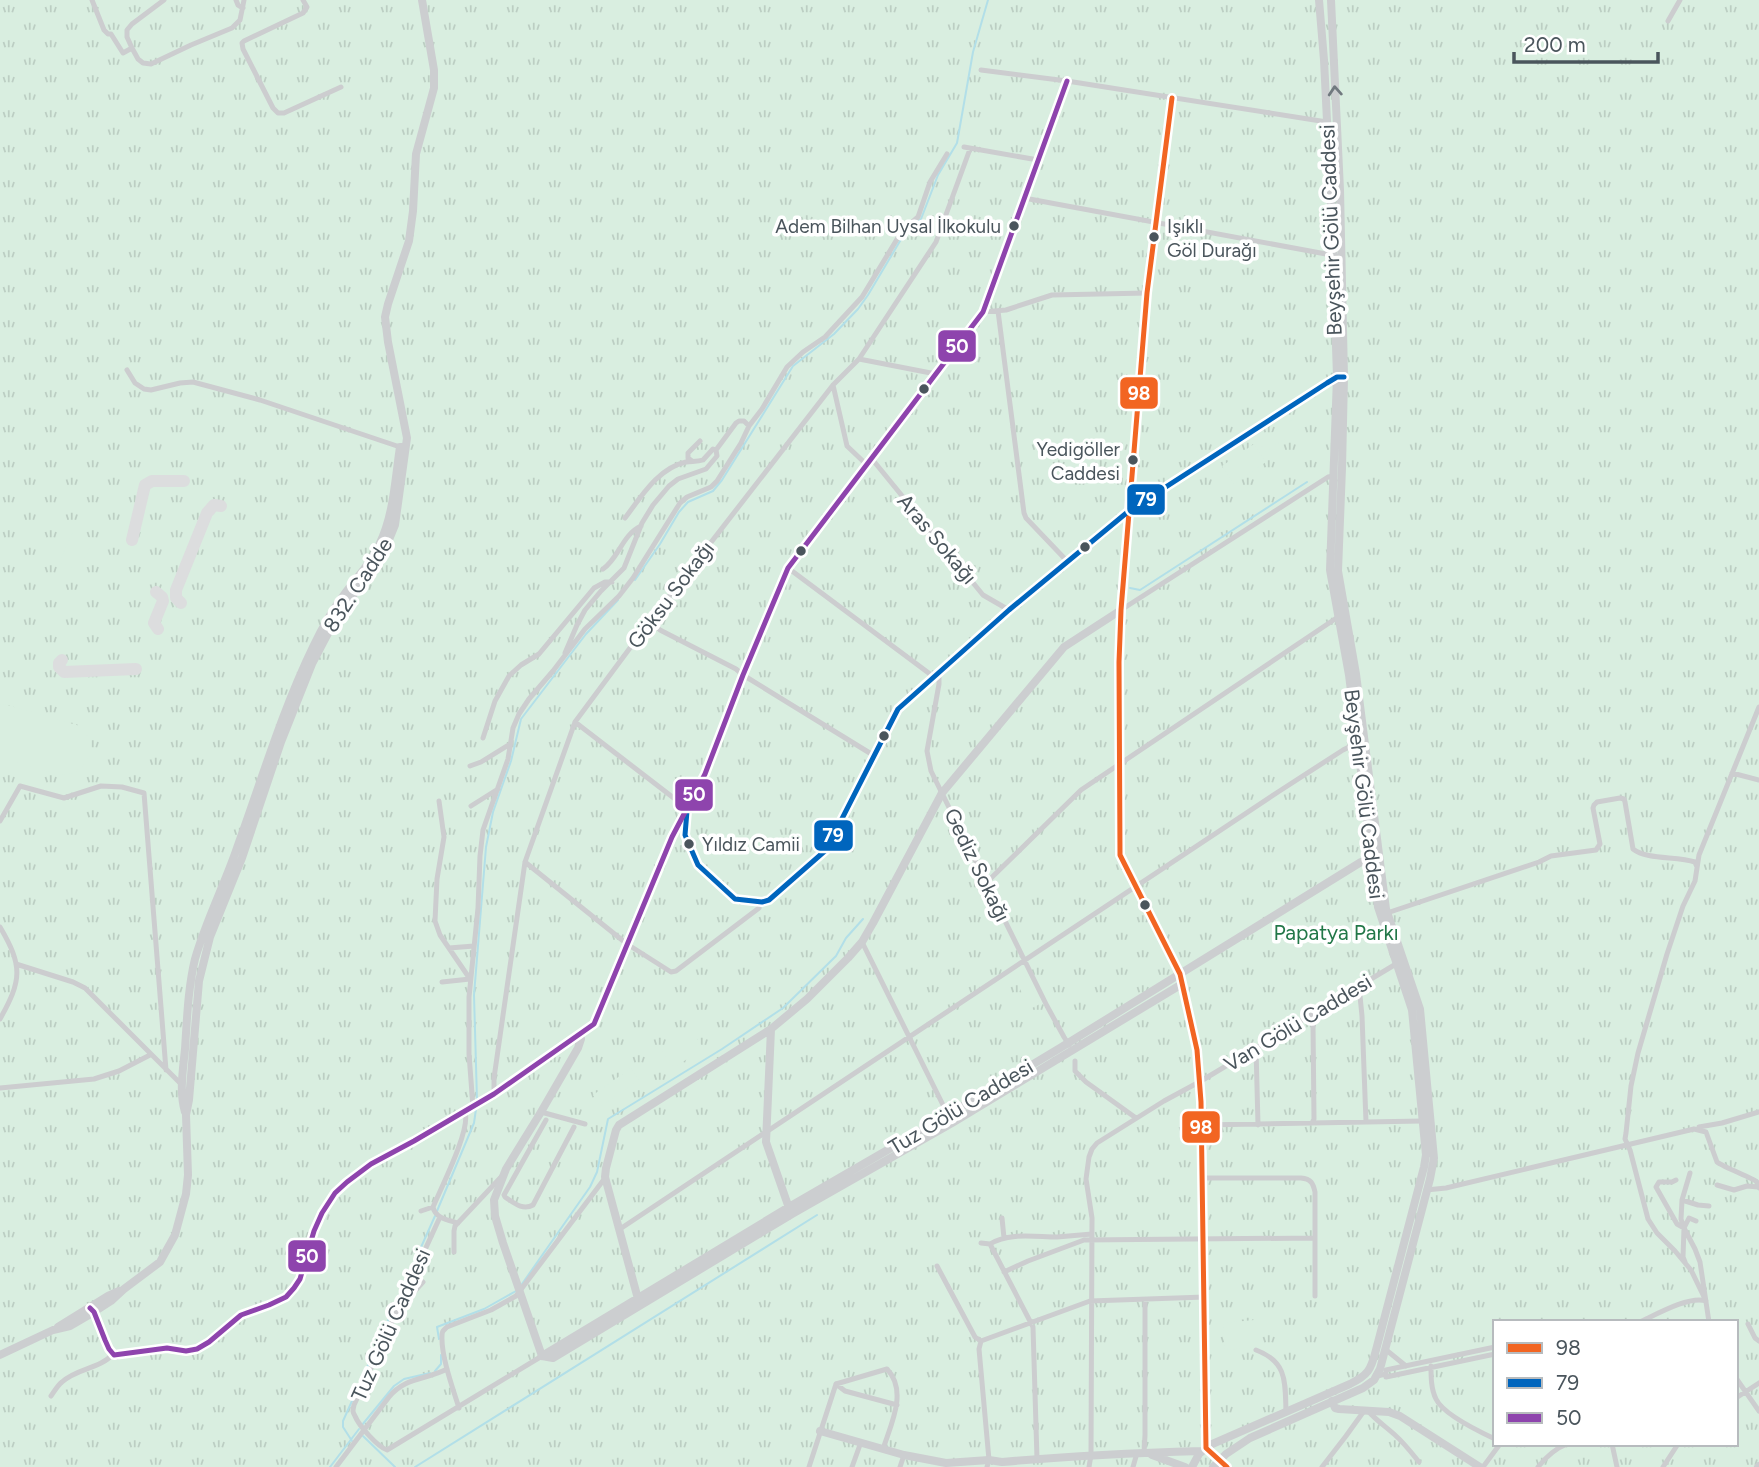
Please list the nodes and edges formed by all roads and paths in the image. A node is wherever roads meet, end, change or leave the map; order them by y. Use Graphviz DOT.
graph roads {
  1 [pos="92,0"];
  2 [pos="163,0"];
  3 [pos="236,0"];
  4 [pos="244,0"];
  5 [pos="303,0"];
  6 [pos="422,0"];
  7 [pos="1319,0"];
  8 [pos="1331,0"];
  9 [pos="1680,0"];
  10 [pos="243,8"];
  11 [pos="1668,21"];
  12 [pos="132,48"];
  13 [pos="981,70"];
  14 [pos="1067,81"];
  15 [pos="341,88"];
  16 [pos="1172,98"];
  17 [pos="1337,120"];
  18 [pos="1327,122"];
  19 [pos="947,154"];
  20 [pos="1038,160"];
  21 [pos="1024,198"];
  22 [pos="1156,222"];
  23 [pos="1337,256"];
  24 [pos="1147,293"];
  25 [pos="998,310"];
  26 [pos="983,312"];
  27 [pos="859,359"];
  28 [pos="127,370"];
  29 [pos="936,374"];
  30 [pos="1340,377"];
  31 [pos="833,385"];
  32 [pos="749,426"];
  33 [pos="699,441"];
  34 [pos="401,447"];
  35 [pos="716,450"];
  36 [pos="692,461"];
  37 [pos="869,462"];
  38 [pos="1337,475"];
  39 [pos="399,476"];
  40 [pos="1130,510"];
  41 [pos="625,518"];
  42 [pos="641,526"];
  43 [pos="1067,561"];
  44 [pos="788,568"];
  45 [pos="603,569"];
  46 [pos="612,582"];
  47 [pos="1009,610"];
  48 [pos="1121,610"];
  49 [pos="1338,617"];
  50 [pos="650,621"];
  51 [pos="561,662"];
  52 [pos="743,675"];
  53 [pos="937,676"];
  54 [pos="1759,707"];
  55 [pos="575,722"];
  56 [pos="483,738"];
  57 [pos="1357,743"];
  58 [pos="510,744"];
  59 [pos="873,755"];
  60 [pos="1119,764"];
  61 [pos="470,766"];
  62 [pos="1732,773"];
  63 [pos="1759,780"];
  64 [pos="498,789"];
  65 [pos="942,793"];
  66 [pos="439,801"];
  67 [pos="471,806"];
  68 [pos="688,809"];
  69 [pos="0,821"];
  70 [pos="685,835"];
  71 [pos="672,837"];
  72 [pos="1375,857"];
  73 [pos="525,862"];
  74 [pos="1697,867"];
  75 [pos="229,880"];
  76 [pos="986,883"];
  77 [pos="1136,887"];
  78 [pos="758,908"];
  79 [pos="1387,913"];
  80 [pos="0,927"];
  81 [pos="862,943"];
  82 [pos="627,944"];
  83 [pos="474,946"];
  84 [pos="449,948"];
  85 [pos="1024,960"];
  86 [pos="1399,963"];
  87 [pos="16,964"];
  88 [pos="1180,974"];
  89 [pos="470,979"];
  90 [pos="442,982"];
  91 [pos="1182,984"];
  92 [pos="1359,986"];
  93 [pos="1310,1015"];
  94 [pos="0,1019"];
  95 [pos="771,1029"];
  96 [pos="580,1034"];
  97 [pos="908,1037"];
  98 [pos="1071,1046"];
  99 [pos="1255,1048"];
  100 [pos="150,1055"];
  101 [pos="1075,1061"];
  102 [pos="166,1070"];
  103 [pos="1201,1081"];
  104 [pos="182,1085"];
  105 [pos="0,1088"];
  106 [pos="494,1094"];
  107 [pos="473,1107"];
  108 [pos="465,1112"];
  109 [pos="1759,1112"];
  110 [pos="186,1115"];
  111 [pos="948,1115"];
  112 [pos="544,1116"];
  113 [pos="1136,1118"];
  114 [pos="1422,1121"];
  115 [pos="1366,1122"];
  116 [pos="1312,1123"];
  117 [pos="585,1125"];
  118 [pos="1202,1125"];
  119 [pos="1258,1125"];
  120 [pos="575,1127"];
  121 [pos="1689,1129"];
  122 [pos="766,1132"];
  123 [pos="1628,1144"];
  124 [pos="517,1151"];
  125 [pos="526,1156"];
  126 [pos="1428,1168"];
  127 [pos="1690,1173"];
  128 [pos="503,1174"];
  129 [pos="606,1177"];
  130 [pos="1203,1178"];
  131 [pos="1676,1180"];
  132 [pos="1717,1185"];
  133 [pos="1758,1188"];
  134 [pos="1422,1189"];
  135 [pos="1682,1200"];
  136 [pos="1709,1206"];
  137 [pos="790,1210"];
  138 [pos="421,1212"];
  139 [pos="436,1213"];
  140 [pos="1002,1219"];
  141 [pos="1696,1220"];
  142 [pos="458,1223"];
  143 [pos="1684,1228"];
  144 [pos="620,1229"];
  145 [pos="1092,1237"];
  146 [pos="1004,1238"];
  147 [pos="1204,1238"];
  148 [pos="1314,1238"];
  149 [pos="981,1243"];
  150 [pos="990,1244"];
  151 [pos="454,1252"];
  152 [pos="1687,1265"];
  153 [pos="937,1266"];
  154 [pos="1004,1272"];
  155 [pos="423,1282"];
  156 [pos="518,1290"];
  157 [pos="1315,1296"];
  158 [pos="1205,1297"];
  159 [pos="638,1299"];
  160 [pos="1145,1300"];
  161 [pos="1090,1301"];
  162 [pos="1706,1301"];
  163 [pos="398,1308"];
  164 [pos="89,1312"];
  165 [pos="1643,1320"];
  166 [pos="1709,1320"];
  167 [pos="1030,1322"];
  168 [pos="1748,1325"];
  169 [pos="981,1340"];
  170 [pos="1759,1341"];
  171 [pos="1493,1347"];
  172 [pos="1385,1349"];
  173 [pos="1256,1350"];
  174 [pos="113,1354"];
  175 [pos="1493,1354"];
  176 [pos="0,1355"];
  177 [pos="542,1356"];
  178 [pos="1431,1360"];
  179 [pos="1406,1366"];
  180 [pos="1431,1368"];
  181 [pos="447,1369"];
  182 [pos="1377,1374"];
  183 [pos="1738,1381"];
  184 [pos="1759,1383"];
  185 [pos="835,1384"];
  186 [pos="1746,1392"];
  187 [pos="1340,1393"];
  188 [pos="51,1396"];
  189 [pos="1738,1397"];
  190 [pos="1332,1401"];
  191 [pos="1321,1402"];
  192 [pos="897,1405"];
  193 [pos="458,1408"];
  194 [pos="1366,1410"];
  195 [pos="1759,1411"];
  196 [pos="1286,1412"];
  197 [pos="362,1430"];
  198 [pos="820,1431"];
  199 [pos="1493,1439"];
  200 [pos="860,1443"];
  201 [pos="1498,1446"];
  202 [pos="1561,1446"];
  203 [pos="1612,1446"];
  204 [pos="1670,1446"];
  205 [pos="1677,1446"];
  206 [pos="883,1449"];
  207 [pos="1204,1449"];
  208 [pos="1143,1454"];
  209 [pos="904,1455"];
  210 [pos="1091,1455"];
  211 [pos="1669,1457"];
  212 [pos="1037,1459"];
  213 [pos="1219,1460"];
  214 [pos="1419,1462"];
  215 [pos="988,1464"];
  216 [pos="1004,1464"];
  217 [pos="946,1465"];
  218 [pos="1180,1466"];
  219 [pos="336,1467"];
  220 [pos="809,1467"];
  221 [pos="852,1467"];
  222 [pos="900,1467"];
  223 [pos="1088,1467"];
  224 [pos="1133,1467"];
  225 [pos="1192,1467"];
  226 [pos="1227,1467"];
  227 [pos="1322,1467"];
  228 [pos="1482,1467"];
  229 [pos="1539,1467"];
  230 [pos="1617,1467"];
  231 [pos="1663,1467"];
  1 -- 12 [label="street"];
  2 -- 12 [label="street"];
  3 -- 10 [label="street"];
  4 -- 10 [label="street"];
  5 -- 15 [label="street"];
  6 -- 39 [label="street, 832. Cadde"];
  7 -- 18 [label="street, Beyşehir Gölü Caddesi"];
  17 -- 8 [label="street, one-way"];
  9 -- 11 [label="street"];
  10 -- 12 [label="street"];
  13 -- 14 [label="street"];
  14 -- 16 [label="street"];
  14 -- 20 [label="street"];
  16 -- 18 [label="street"];
  16 -- 22 [label="street"];
  17 -- 18 [label="street"];
  17 -- 23 [label="street"];
  18 -- 23 [label="street, Beyşehir Gölü Caddesi"];
  19 -- 32 [label="street"];
  20 -- 21 [label="street"];
  20 -- 27 [label="street, Göksu Sokağı"];
  21 -- 22 [label="street"];
  21 -- 26 [label="street"];
  22 -- 23 [label="street"];
  22 -- 24 [label="street"];
  23 -- 30 [label="street, Beyşehir Gölü Caddesi"];
  24 -- 25 [label="street"];
  24 -- 40 [label="street"];
  25 -- 26 [label="street"];
  25 -- 43 [label="street"];
  26 -- 29 [label="street"];
  27 -- 29 [label="street"];
  27 -- 31 [label="street, Göksu Sokağı"];
  28 -- 34 [label="street"];
  29 -- 37 [label="street"];
  30 -- 38 [label="street, Beyşehir Gölü Caddesi"];
  30 -- 40 [label="street"];
  31 -- 37 [label="street, Aras Sokağı"];
  31 -- 50 [label="street, Göksu Sokağı"];
  32 -- 35 [label="street"];
  32 -- 51 [label="street"];
  33 -- 36 [label="street"];
  34 -- 39 [label="street, 832. Cadde"];
  35 -- 36 [label="street"];
  35 -- 42 [label="street"];
  36 -- 41 [label="street"];
  37 -- 44 [label="street"];
  37 -- 47 [label="street, Aras Sokağı"];
  38 -- 48 [label="street"];
  38 -- 49 [label="street, Beyşehir Gölü Caddesi"];
  38 -- 72 [label="street"];
  39 -- 75 [label="street, 832. Cadde"];
  40 -- 43 [label="street"];
  40 -- 48 [label="street"];
  42 -- 45 [label="street"];
  42 -- 46 [label="street"];
  43 -- 47 [label="street"];
  44 -- 52 [label="street"];
  44 -- 53 [label="street"];
  46 -- 51 [label="street"];
  46 -- 56 [label="street"];
  47 -- 53 [label="street"];
  48 -- 60 [label="street"];
  48 -- 65 [label="street"];
  49 -- 57 [label="street, Beyşehir Gölü Caddesi"];
  49 -- 60 [label="street"];
  50 -- 52 [label="street"];
  50 -- 55 [label="street, Göksu Sokağı"];
  51 -- 58 [label="street"];
  52 -- 59 [label="street"];
  52 -- 68 [label="street"];
  53 -- 59 [label="street"];
  53 -- 65 [label="street, Gediz Sokağı"];
  54 -- 62 [label="street"];
  55 -- 68 [label="street"];
  55 -- 73 [label="street, Göksu Sokağı"];
  57 -- 72 [label="street, Beyşehir Gölü Caddesi"];
  57 -- 77 [label="street"];
  58 -- 61 [label="street"];
  58 -- 64 [label="street"];
  59 -- 70 [label="street"];
  60 -- 76 [label="street"];
  60 -- 77 [label="street"];
  62 -- 63 [label="street"];
  62 -- 74 [label="street"];
  64 -- 67 [label="street"];
  64 -- 83 [label="street"];
  65 -- 76 [label="street, Gediz Sokağı"];
  65 -- 81 [label="street"];
  66 -- 84 [label="street"];
  68 -- 70 [label="street"];
  68 -- 71 [label="street"];
  69 -- 102 [label="street"];
  70 -- 71 [label="street"];
  71 -- 82 [label="street"];
  72 -- 79 [label="street"];
  72 -- 86 [label="street, Beyşehir Gölü Caddesi"];
  72 -- 88 [label="street, Tuz Gölü Caddesi"];
  73 -- 82 [label="street"];
  73 -- 106 [label="street, Göksu Sokağı"];
  74 -- 79 [label="street"];
  74 -- 123 [label="street"];
  75 -- 104 [label="street, 832. Cadde"];
  75 -- 110 [label="street, 832. Cadde"];
  76 -- 85 [label="street, Gediz Sokağı"];
  77 -- 85 [label="street"];
  77 -- 88 [label="street"];
  78 -- 82 [label="street"];
  79 -- 86 [label="street"];
  80 -- 87 [label="street"];
  81 -- 95 [label="street"];
  81 -- 97 [label="street"];
  82 -- 96 [label="street"];
  83 -- 84 [label="street"];
  83 -- 89 [label="street"];
  84 -- 89 [label="street"];
  85 -- 97 [label="street"];
  85 -- 98 [label="street, Gediz Sokağı"];
  86 -- 92 [label="street, Van Gölü Caddesi"];
  86 -- 114 [label="street, Beyşehir Gölü Caddesi"];
  86 -- 126 [label="street"];
  87 -- 94 [label="street"];
  87 -- 100 [label="street"];
  88 -- 91 [label="street"];
  88 -- 98 [label="street, Tuz Gölü Caddesi"];
  89 -- 90 [label="street"];
  89 -- 107 [label="street"];
  91 -- 98 [label="street, Tuz Gölü Caddesi"];
  91 -- 103 [label="street"];
  92 -- 93 [label="street, Van Gölü Caddesi"];
  92 -- 115 [label="street"];
  93 -- 99 [label="street, Van Gölü Caddesi"];
  93 -- 116 [label="street"];
  95 -- 122 [label="street"];
  95 -- 129 [label="street"];
  96 -- 106 [label="street"];
  96 -- 112 [label="street"];
  97 -- 111 [label="street"];
  97 -- 122 [label="street"];
  98 -- 111 [label="street, Tuz Gölü Caddesi"];
  98 -- 137 [label="street, Tuz Gölü Caddesi"];
  99 -- 103 [label="street, Van Gölü Caddesi"];
  99 -- 119 [label="street"];
  100 -- 102 [label="street"];
  100 -- 105 [label="street"];
  101 -- 113 [label="street"];
  102 -- 104 [label="street"];
  103 -- 113 [label="street, Van Gölü Caddesi"];
  103 -- 118 [label="street"];
  104 -- 110 [label="street, 832. Cadde"];
  106 -- 107 [label="street"];
  107 -- 108 [label="street"];
  108 -- 139 [label="street, Tuz Gölü Caddesi"];
  108 -- 174 [label="street"];
  109 -- 121 [label="street"];
  110 -- 164 [label="street, 832. Cadde"];
  111 -- 137 [label="street, Tuz Gölü Caddesi"];
  112 -- 117 [label="street"];
  112 -- 124 [label="street"];
  112 -- 125 [label="street"];
  113 -- 145 [label="street, Van Gölü Caddesi"];
  114 -- 115 [label="street"];
  114 -- 126 [label="street, Beyşehir Gölü Caddesi"];
  115 -- 116 [label="street"];
  116 -- 119 [label="street"];
  118 -- 119 [label="street"];
  118 -- 130 [label="street"];
  120 -- 125 [label="street"];
  121 -- 123 [label="street"];
  121 -- 133 [label="street"];
  122 -- 137 [label="street"];
  122 -- 144 [label="street"];
  123 -- 134 [label="street"];
  123 -- 152 [label="street"];
  124 -- 125 [label="street"];
  124 -- 128 [label="street"];
  126 -- 134 [label="street, Beyşehir Gölü Caddesi"];
  127 -- 135 [label="street"];
  128 -- 142 [label="street"];
  128 -- 156 [label="street"];
  129 -- 144 [label="street"];
  129 -- 156 [label="street"];
  130 -- 147 [label="street"];
  130 -- 148 [label="street"];
  131 -- 143 [label="street"];
  132 -- 133 [label="street"];
  134 -- 172 [label="street"];
  134 -- 182 [label="street, Beyşehir Gölü Caddesi"];
  135 -- 136 [label="street"];
  135 -- 143 [label="street"];
  137 -- 159 [label="street, Tuz Gölü Caddesi"];
  137 -- 177 [label="street, Tuz Gölü Caddesi"];
  138 -- 139 [label="street"];
  139 -- 142 [label="street"];
  139 -- 163 [label="street, Tuz Gölü Caddesi"];
  140 -- 146 [label="street"];
  141 -- 143 [label="street"];
  142 -- 151 [label="street"];
  143 -- 152 [label="street"];
  143 -- 162 [label="street"];
  144 -- 159 [label="street"];
  145 -- 146 [label="street"];
  145 -- 147 [label="street"];
  145 -- 154 [label="street"];
  145 -- 161 [label="street, Van Gölü Caddesi"];
  146 -- 150 [label="street"];
  147 -- 148 [label="street"];
  147 -- 158 [label="street"];
  148 -- 157 [label="street"];
  149 -- 150 [label="street"];
  150 -- 154 [label="street"];
  152 -- 162 [label="street"];
  153 -- 169 [label="street"];
  154 -- 167 [label="street"];
  155 -- 163 [label="street"];
  156 -- 177 [label="street"];
  156 -- 181 [label="street"];
  158 -- 160 [label="street"];
  158 -- 207 [label="street"];
  159 -- 177 [label="street, Tuz Gölü Caddesi"];
  160 -- 161 [label="street"];
  160 -- 208 [label="street"];
  161 -- 167 [label="street"];
  161 -- 210 [label="street, Van Gölü Caddesi"];
  162 -- 165 [label="street"];
  162 -- 166 [label="street"];
  163 -- 197 [label="street, Tuz Gölü Caddesi"];
  164 -- 174 [label="street"];
  164 -- 176 [label="street, 832. Cadde"];
  167 -- 169 [label="street"];
  167 -- 212 [label="street"];
  168 -- 170 [label="street"];
  169 -- 215 [label="street"];
  171 -- 178 [label="street"];
  172 -- 179 [label="street"];
  172 -- 182 [label="street"];
  173 -- 196 [label="street"];
  174 -- 188 [label="street"];
  175 -- 180 [label="street"];
  177 -- 193 [label="street, Tuz Gölü Caddesi"];
  178 -- 179 [label="street"];
  178 -- 180 [label="street"];
  179 -- 182 [label="street"];
  180 -- 182 [label="street"];
  180 -- 199 [label="street"];
  181 -- 193 [label="street"];
  181 -- 197 [label="street"];
  182 -- 187 [label="street"];
  183 -- 186 [label="street"];
  184 -- 186 [label="street"];
  185 -- 192 [label="street"];
  185 -- 192 [label="street"];
  185 -- 198 [label="street"];
  186 -- 189 [label="street"];
  186 -- 195 [label="street"];
  187 -- 190 [label="street"];
  187 -- 191 [label="street"];
  190 -- 191 [label="street"];
  190 -- 194 [label="street"];
  191 -- 196 [label="street"];
  191 -- 213 [label="street"];
  192 -- 206 [label="street"];
  193 -- 197 [label="street, Tuz Gölü Caddesi"];
  194 -- 214 [label="street"];
  194 -- 227 [label="street"];
  194 -- 228 [label="street"];
  196 -- 207 [label="street"];
  197 -- 219 [label="street"];
  198 -- 200 [label="street"];
  198 -- 220 [label="street"];
  200 -- 206 [label="street"];
  200 -- 221 [label="street"];
  201 -- 228 [label="street"];
  202 -- 229 [label="street"];
  203 -- 230 [label="street"];
  204 -- 211 [label="street"];
  205 -- 211 [label="street"];
  206 -- 209 [label="street"];
  207 -- 208 [label="street"];
  207 -- 213 [label="street"];
  207 -- 225 [label="street"];
  208 -- 210 [label="street"];
  208 -- 218 [label="street"];
  208 -- 224 [label="street"];
  209 -- 217 [label="street"];
  209 -- 222 [label="street"];
  210 -- 212 [label="street"];
  210 -- 223 [label="street, Van Gölü Caddesi"];
  211 -- 231 [label="street"];
  212 -- 216 [label="street"];
  213 -- 226 [label="street"];
  215 -- 216 [label="street"];
  215 -- 217 [label="street"];
}
